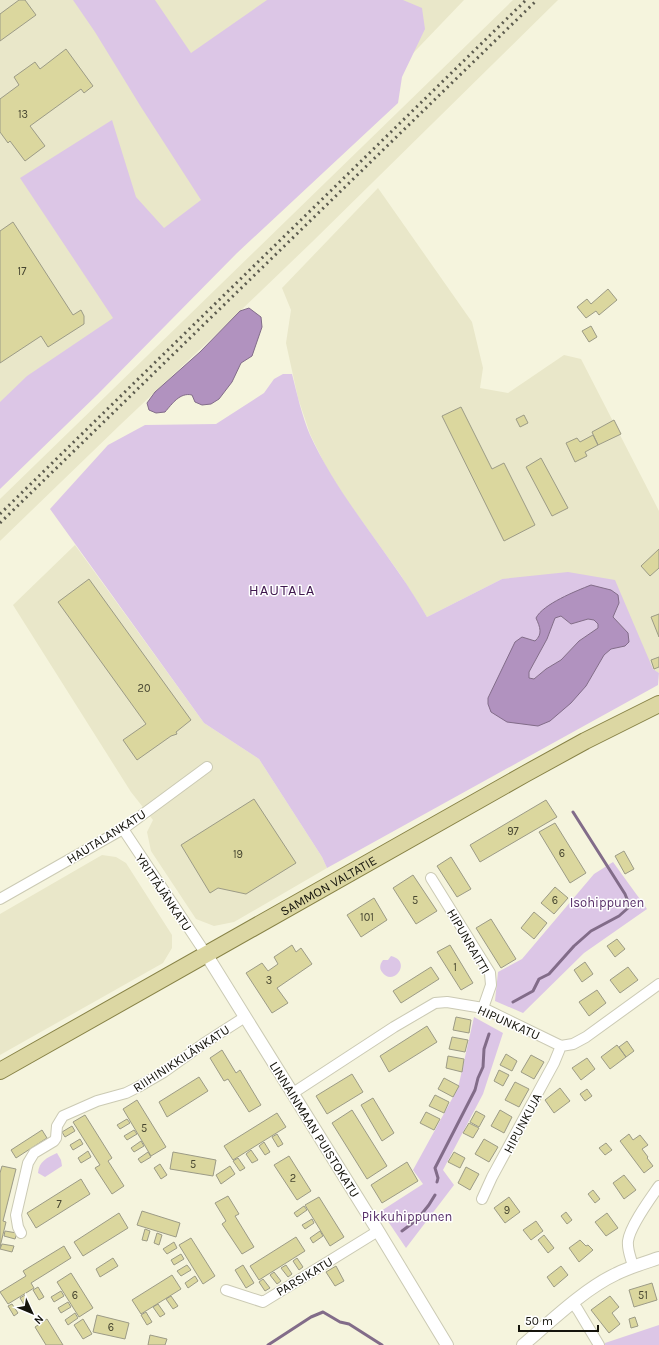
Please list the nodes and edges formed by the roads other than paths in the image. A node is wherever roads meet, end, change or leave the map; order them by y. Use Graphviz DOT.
graph roads {
  1 [pos="659,704"];
  2 [pos="207,767"];
  3 [pos="123,829"];
  4 [pos="431,878"];
  5 [pos="0,899"];
  6 [pos="206,954"];
  7 [pos="659,984"];
  8 [pos="483,1008"];
  9 [pos="245,1018"];
  10 [pos="561,1046"];
  11 [pos="0,1071"];
  12 [pos="293,1093"];
  13 [pos="659,1186"];
  14 [pos="482,1199"];
  15 [pos="378,1231"];
  16 [pos="21,1233"];
  17 [pos="659,1258"];
  18 [pos="633,1266"];
  19 [pos="226,1290"];
  20 [pos="573,1304"];
  21 [pos="447,1345"];
  22 [pos="523,1345"];
  23 [pos="599,1345"];
  1 -- 6 [label="main road, SAMMON VALTATIE"];
  2 -- 3 [label="street, HAUTALANKATU"];
  3 -- 5 [label="street, HAUTALANKATU"];
  3 -- 6 [label="street, YRITTÄJÄNKATU"];
  4 -- 8 [label="street, HIPUNRAITTI"];
  6 -- 9 [label="street, LINNAINMAAN PUISTOKATU"];
  6 -- 11 [label="main road, SAMMON VALTATIE"];
  7 -- 10 [label="street"];
  8 -- 10 [label="street, HIPUNKATU"];
  8 -- 12 [label="street, HIPUNKATU"];
  9 -- 12 [label="street, LINNAINMAAN PUISTOKATU"];
  9 -- 16 [label="street, RIIHINIKKILÄNKATU"];
  10 -- 14 [label="street, HIPUNKUJA"];
  12 -- 15 [label="street, LINNAINMAAN PUISTOKATU"];
  13 -- 18 [label="street"];
  15 -- 19 [label="street, PARSIKATU"];
  15 -- 21 [label="street, LINNAINMAAN PUISTOKATU"];
  17 -- 18 [label="street"];
  18 -- 20 [label="street"];
  20 -- 22 [label="street"];
  20 -- 23 [label="street"];
}
